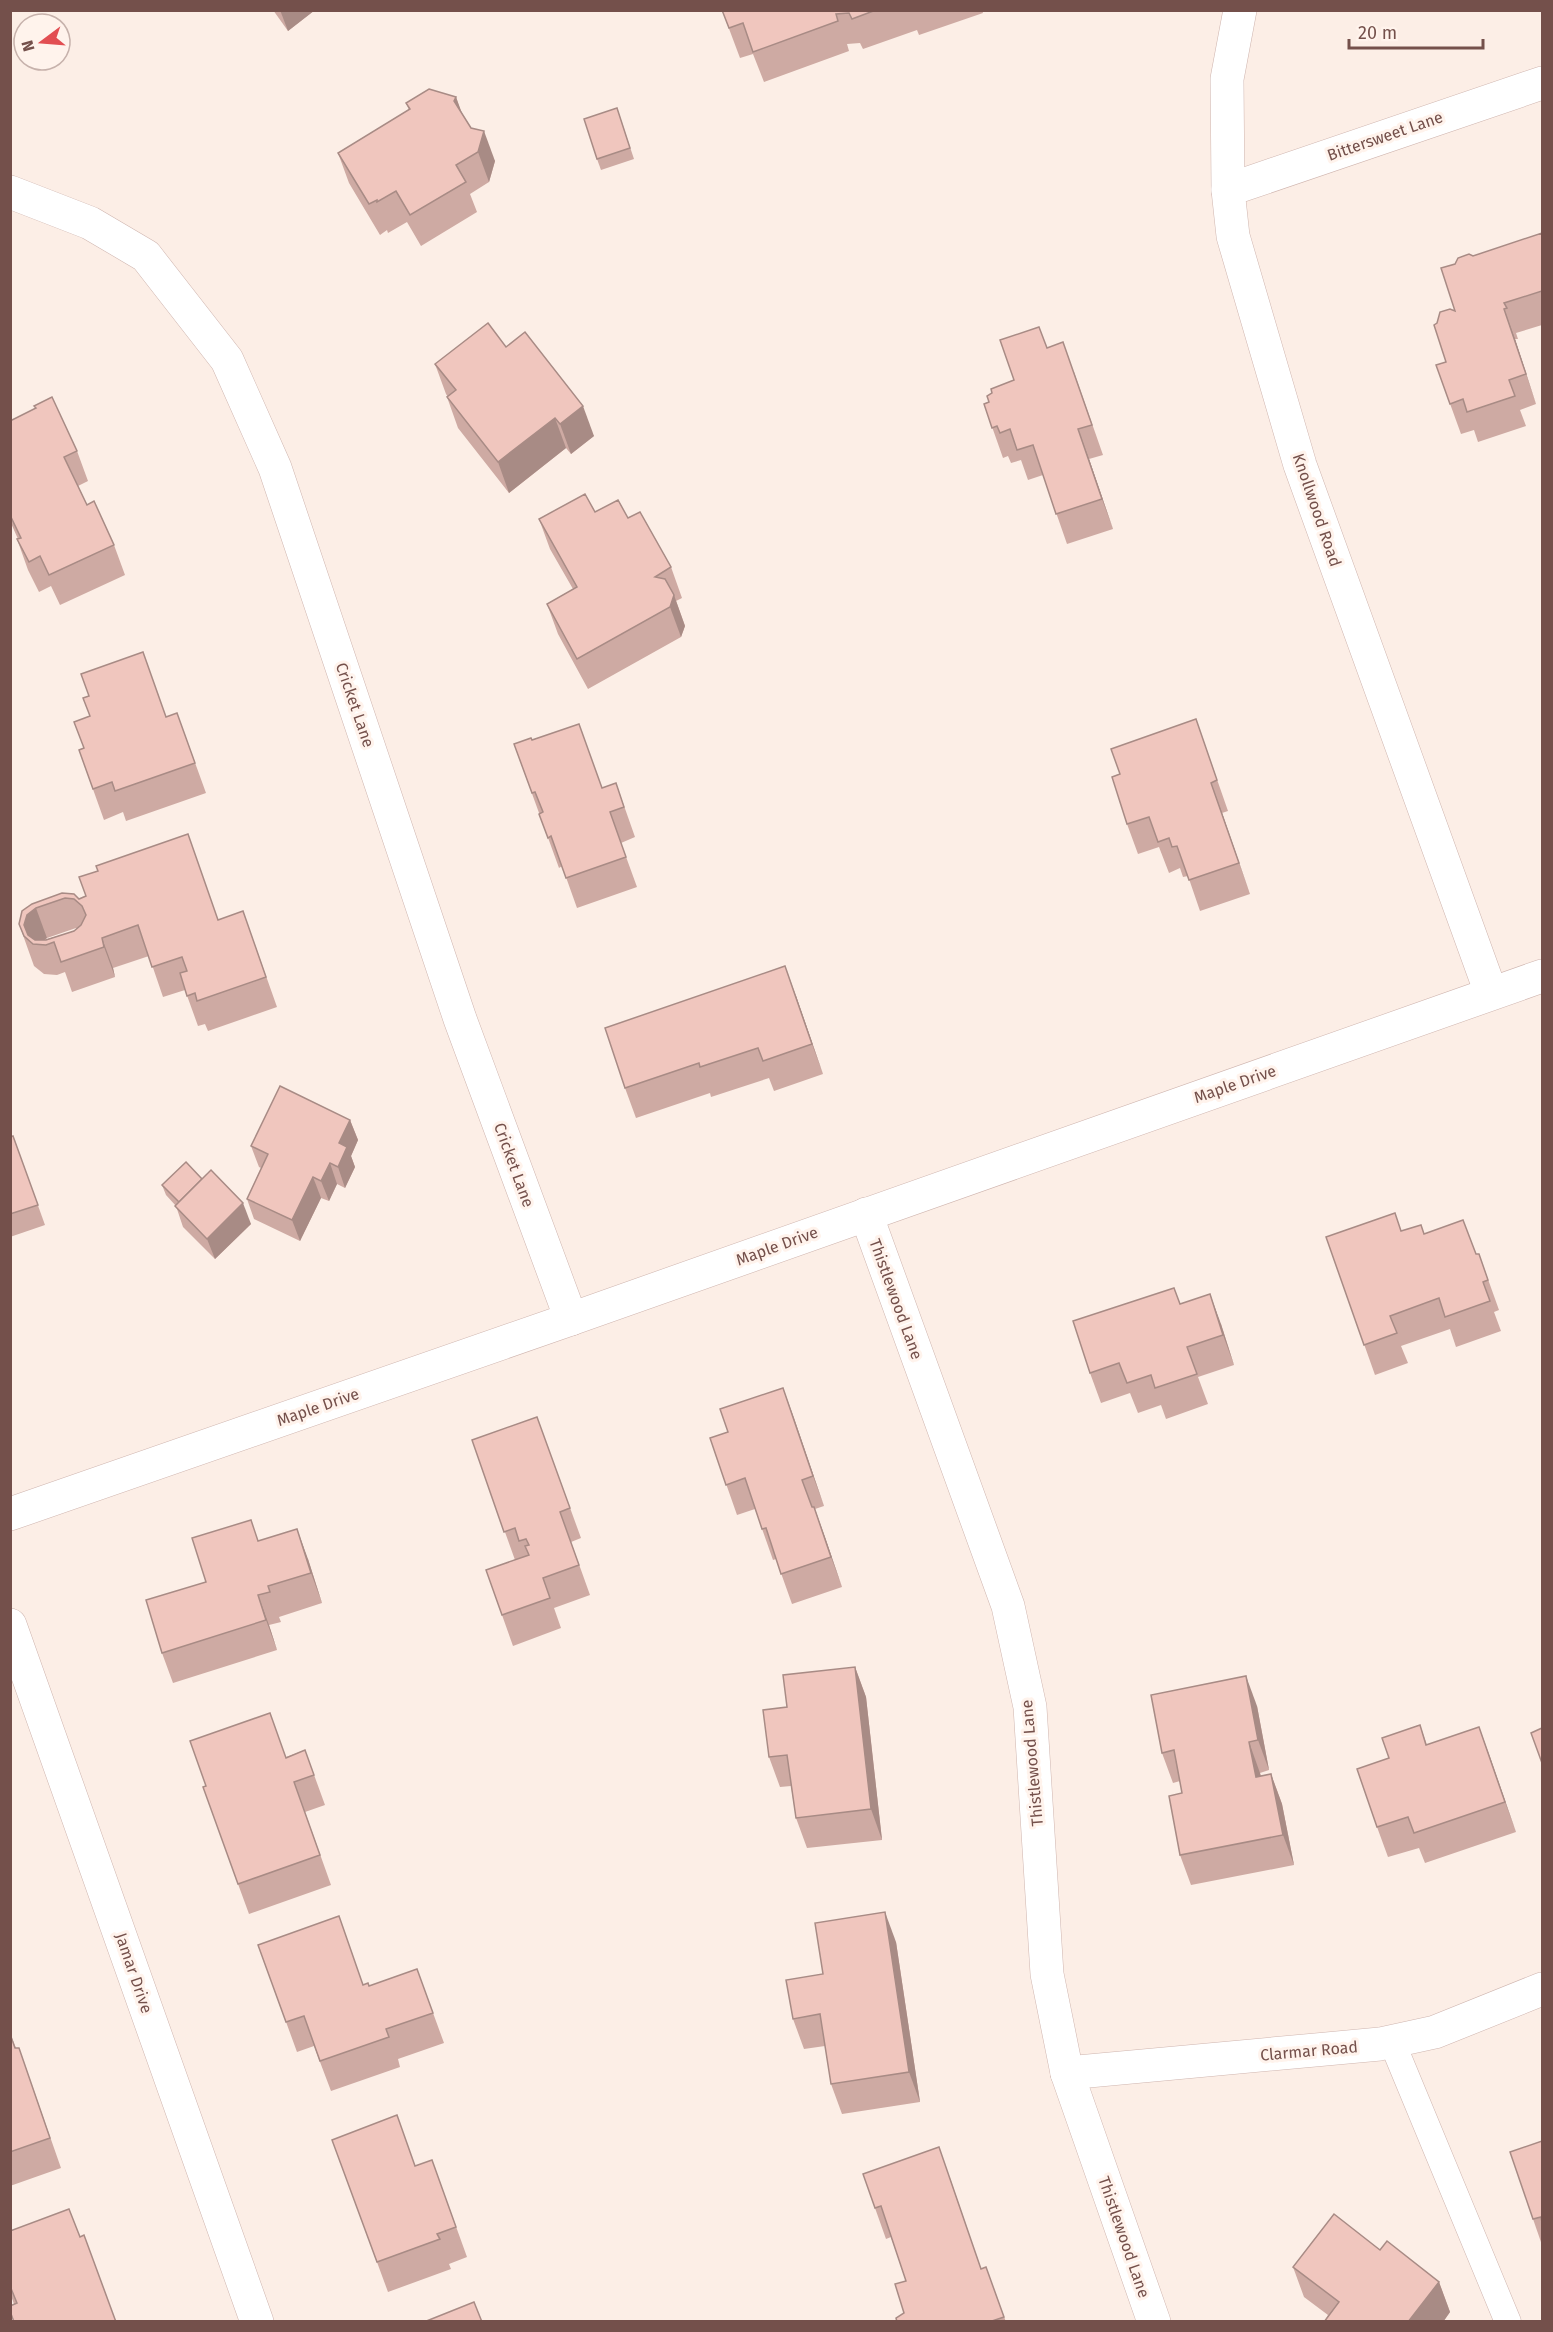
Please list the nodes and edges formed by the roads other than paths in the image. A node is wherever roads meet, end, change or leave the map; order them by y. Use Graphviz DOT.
graph roads {
  1 [pos="1240,10"];
  2 [pos="1542,83"];
  3 [pos="1228,190"];
  4 [pos="10,192"];
  5 [pos="1542,976"];
  6 [pos="1491,993"];
  7 [pos="866,1214"];
  8 [pos="571,1319"];
  9 [pos="10,1514"];
  10 [pos="10,1625"];
  11 [pos="1542,1989"];
  12 [pos="1392,2042"];
  13 [pos="1067,2073"];
  14 [pos="257,2322"];
  15 [pos="1154,2322"];
  16 [pos="1508,2322"];
  1 -- 3 [label="street, Knollwood Road"];
  2 -- 3 [label="street, Bittersweet Lane"];
  3 -- 6 [label="street, Knollwood Road"];
  4 -- 8 [label="street, Cricket Lane"];
  5 -- 6 [label="street, Maple Drive"];
  6 -- 7 [label="street, Maple Drive"];
  7 -- 8 [label="street, Maple Drive"];
  7 -- 13 [label="street, Thistlewood Lane"];
  8 -- 9 [label="street, Maple Drive"];
  10 -- 14 [label="street, Jamar Drive"];
  11 -- 12 [label="street, Clarmar Road"];
  12 -- 13 [label="street, Clarmar Road"];
  12 -- 16 [label="lane"];
  13 -- 15 [label="street, Thistlewood Lane"];
}
